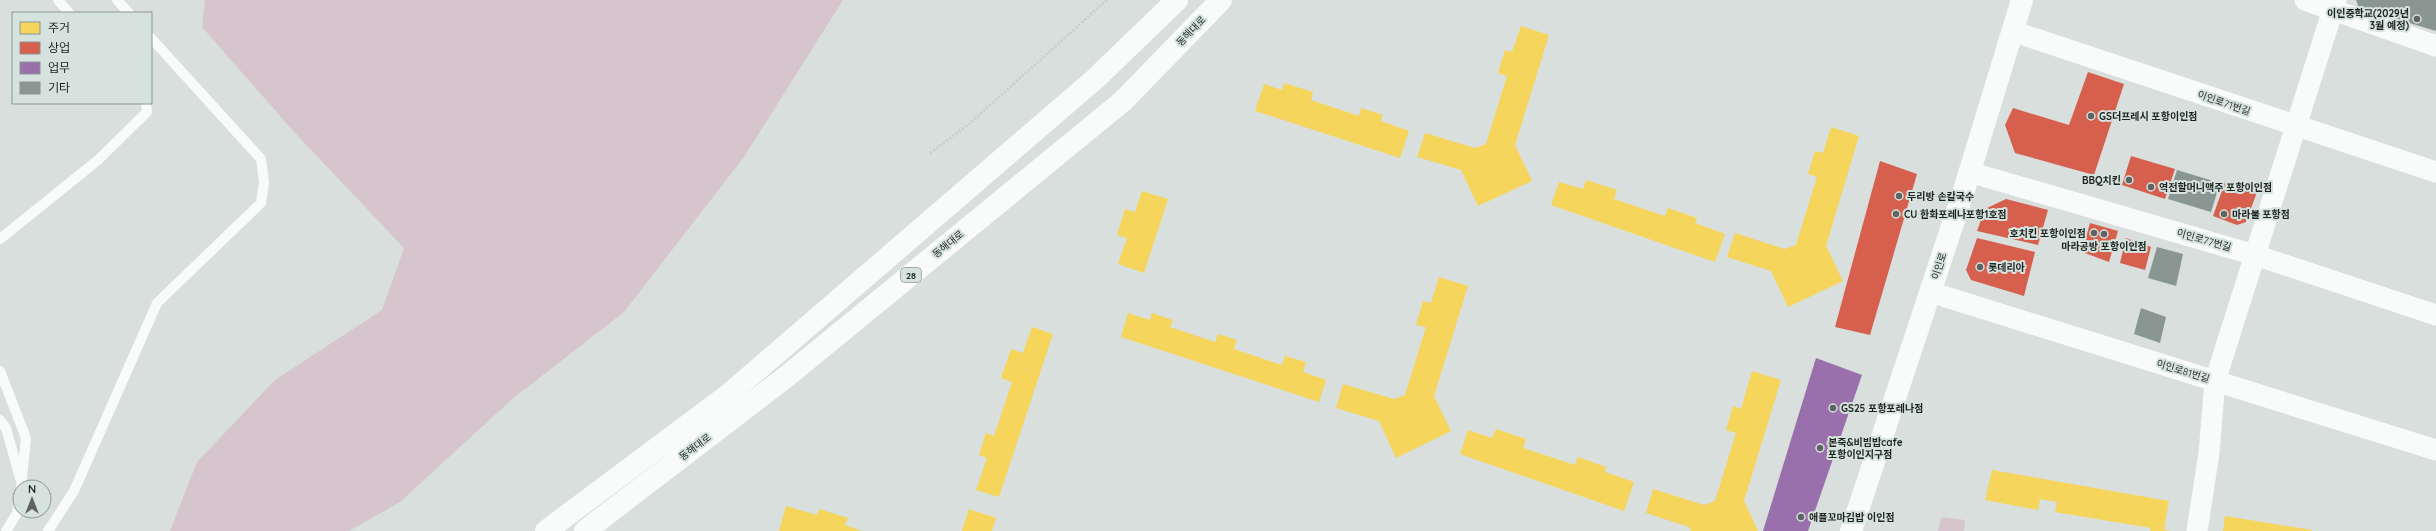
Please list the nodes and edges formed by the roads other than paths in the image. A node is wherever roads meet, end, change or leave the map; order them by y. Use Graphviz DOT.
graph roads {
  1 [pos="58,0"];
  2 [pos="117,0"];
  3 [pos="1177,0"];
  4 [pos="1221,0"];
  5 [pos="2022,0"];
  6 [pos="2305,0"];
  7 [pos="2335,5"];
  8 [pos="68,12"];
  9 [pos="128,12"];
  10 [pos="2012,31"];
  11 [pos="152,39"];
  12 [pos="2436,46"];
  13 [pos="146,104"];
  14 [pos="2297,127"];
  15 [pos="1969,172"];
  16 [pos="2436,172"];
  17 [pos="0,239"];
  18 [pos="2255,254"];
  19 [pos="1930,292"];
  20 [pos="2436,314"];
  21 [pos="0,370"];
  22 [pos="2215,381"];
  23 [pos="0,420"];
  24 [pos="2436,450"];
  25 [pos="19,479"];
  26 [pos="22,479"];
  27 [pos="13,519"];
  28 [pos="6,531"];
  29 [pos="48,531"];
  30 [pos="546,531"];
  31 [pos="585,531"];
  32 [pos="1851,531"];
  33 [pos="2196,531"];
  1 -- 8 [label="lane"];
  2 -- 9 [label="lane"];
  3 -- 30 [label="main road"];
  4 -- 31 [label="main road, 동해대로 / 28"];
  5 -- 10 [label="main road, 이인로"];
  6 -- 7 [label="street"];
  7 -- 12 [label="street"];
  7 -- 14 [label="street"];
  10 -- 14 [label="street, 이인로71번길"];
  10 -- 15 [label="main road, 이인로"];
  11 -- 29 [label="lane"];
  13 -- 17 [label="lane"];
  14 -- 16 [label="street, 이인로71번길"];
  14 -- 18 [label="street"];
  15 -- 18 [label="street, 이인로77번길"];
  15 -- 19 [label="main road, 이인로"];
  18 -- 20 [label="street, 이인로77번길"];
  18 -- 22 [label="street"];
  19 -- 22 [label="street, 이인로81번길"];
  19 -- 32 [label="main road, 이인로"];
  21 -- 26 [label="lane"];
  22 -- 24 [label="street, 이인로81번길"];
  22 -- 33 [label="street"];
  23 -- 25 [label="lane"];
  27 -- 28 [label="lane"];
}
